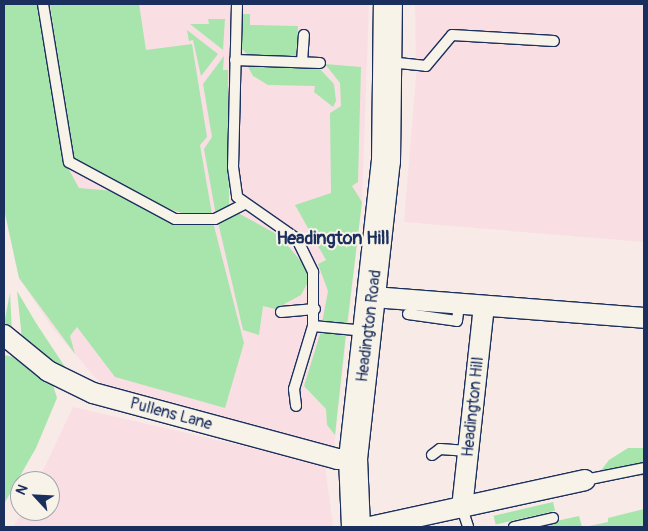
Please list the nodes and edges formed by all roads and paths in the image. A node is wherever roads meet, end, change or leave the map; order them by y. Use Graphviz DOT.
graph roads {
  1 [pos="43,4"];
  2 [pos="237,4"];
  3 [pos="388,4"];
  4 [pos="304,35"];
  5 [pos="554,41"];
  6 [pos="234,60"];
  7 [pos="302,62"];
  8 [pos="320,62"];
  9 [pos="389,62"];
  10 [pos="244,204"];
  11 [pos="373,297"];
  12 [pos="459,304"];
  13 [pos="484,306"];
  14 [pos="315,309"];
  15 [pos="281,312"];
  16 [pos="408,314"];
  17 [pos="644,318"];
  18 [pos="313,326"];
  19 [pos="369,331"];
  20 [pos="4,335"];
  21 [pos="296,406"];
  22 [pos="468,451"];
  23 [pos="432,455"];
  24 [pos="354,459"];
  25 [pos="644,468"];
  26 [pos="585,480"];
  27 [pos="462,508"];
  28 [pos="553,518"];
  29 [pos="356,527"];
  30 [pos="370,527"];
  31 [pos="468,527"];
  32 [pos="514,527"];
  1 -- 10 [label="lane"];
  2 -- 6 [label="lane"];
  3 -- 9 [label="main road, Headington Road"];
  4 -- 7 [label="lane"];
  5 -- 9 [label="lane"];
  6 -- 7 [label="lane"];
  6 -- 10 [label="lane"];
  7 -- 8 [label="lane"];
  9 -- 11 [label="main road, Headington Road"];
  10 -- 14 [label="lane"];
  11 -- 12 [label="street"];
  11 -- 19 [label="main road, Headington Road"];
  12 -- 13 [label="street"];
  12 -- 16 [label="lane"];
  13 -- 17 [label="street"];
  13 -- 22 [label="street, Headington Hill"];
  14 -- 15 [label="lane"];
  14 -- 18 [label="lane"];
  18 -- 19 [label="lane"];
  18 -- 21 [label="lane"];
  19 -- 24 [label="main road, Headington Road"];
  20 -- 24 [label="street, Pullens Lane"];
  22 -- 23 [label="lane"];
  22 -- 27 [label="street, Headington Hill"];
  24 -- 29 [label="main road, Headington Road"];
  25 -- 26 [label="lane"];
  26 -- 27 [label="street"];
  27 -- 30 [label="street"];
  27 -- 31 [label="lane"];
  28 -- 32 [label="lane"];
}
